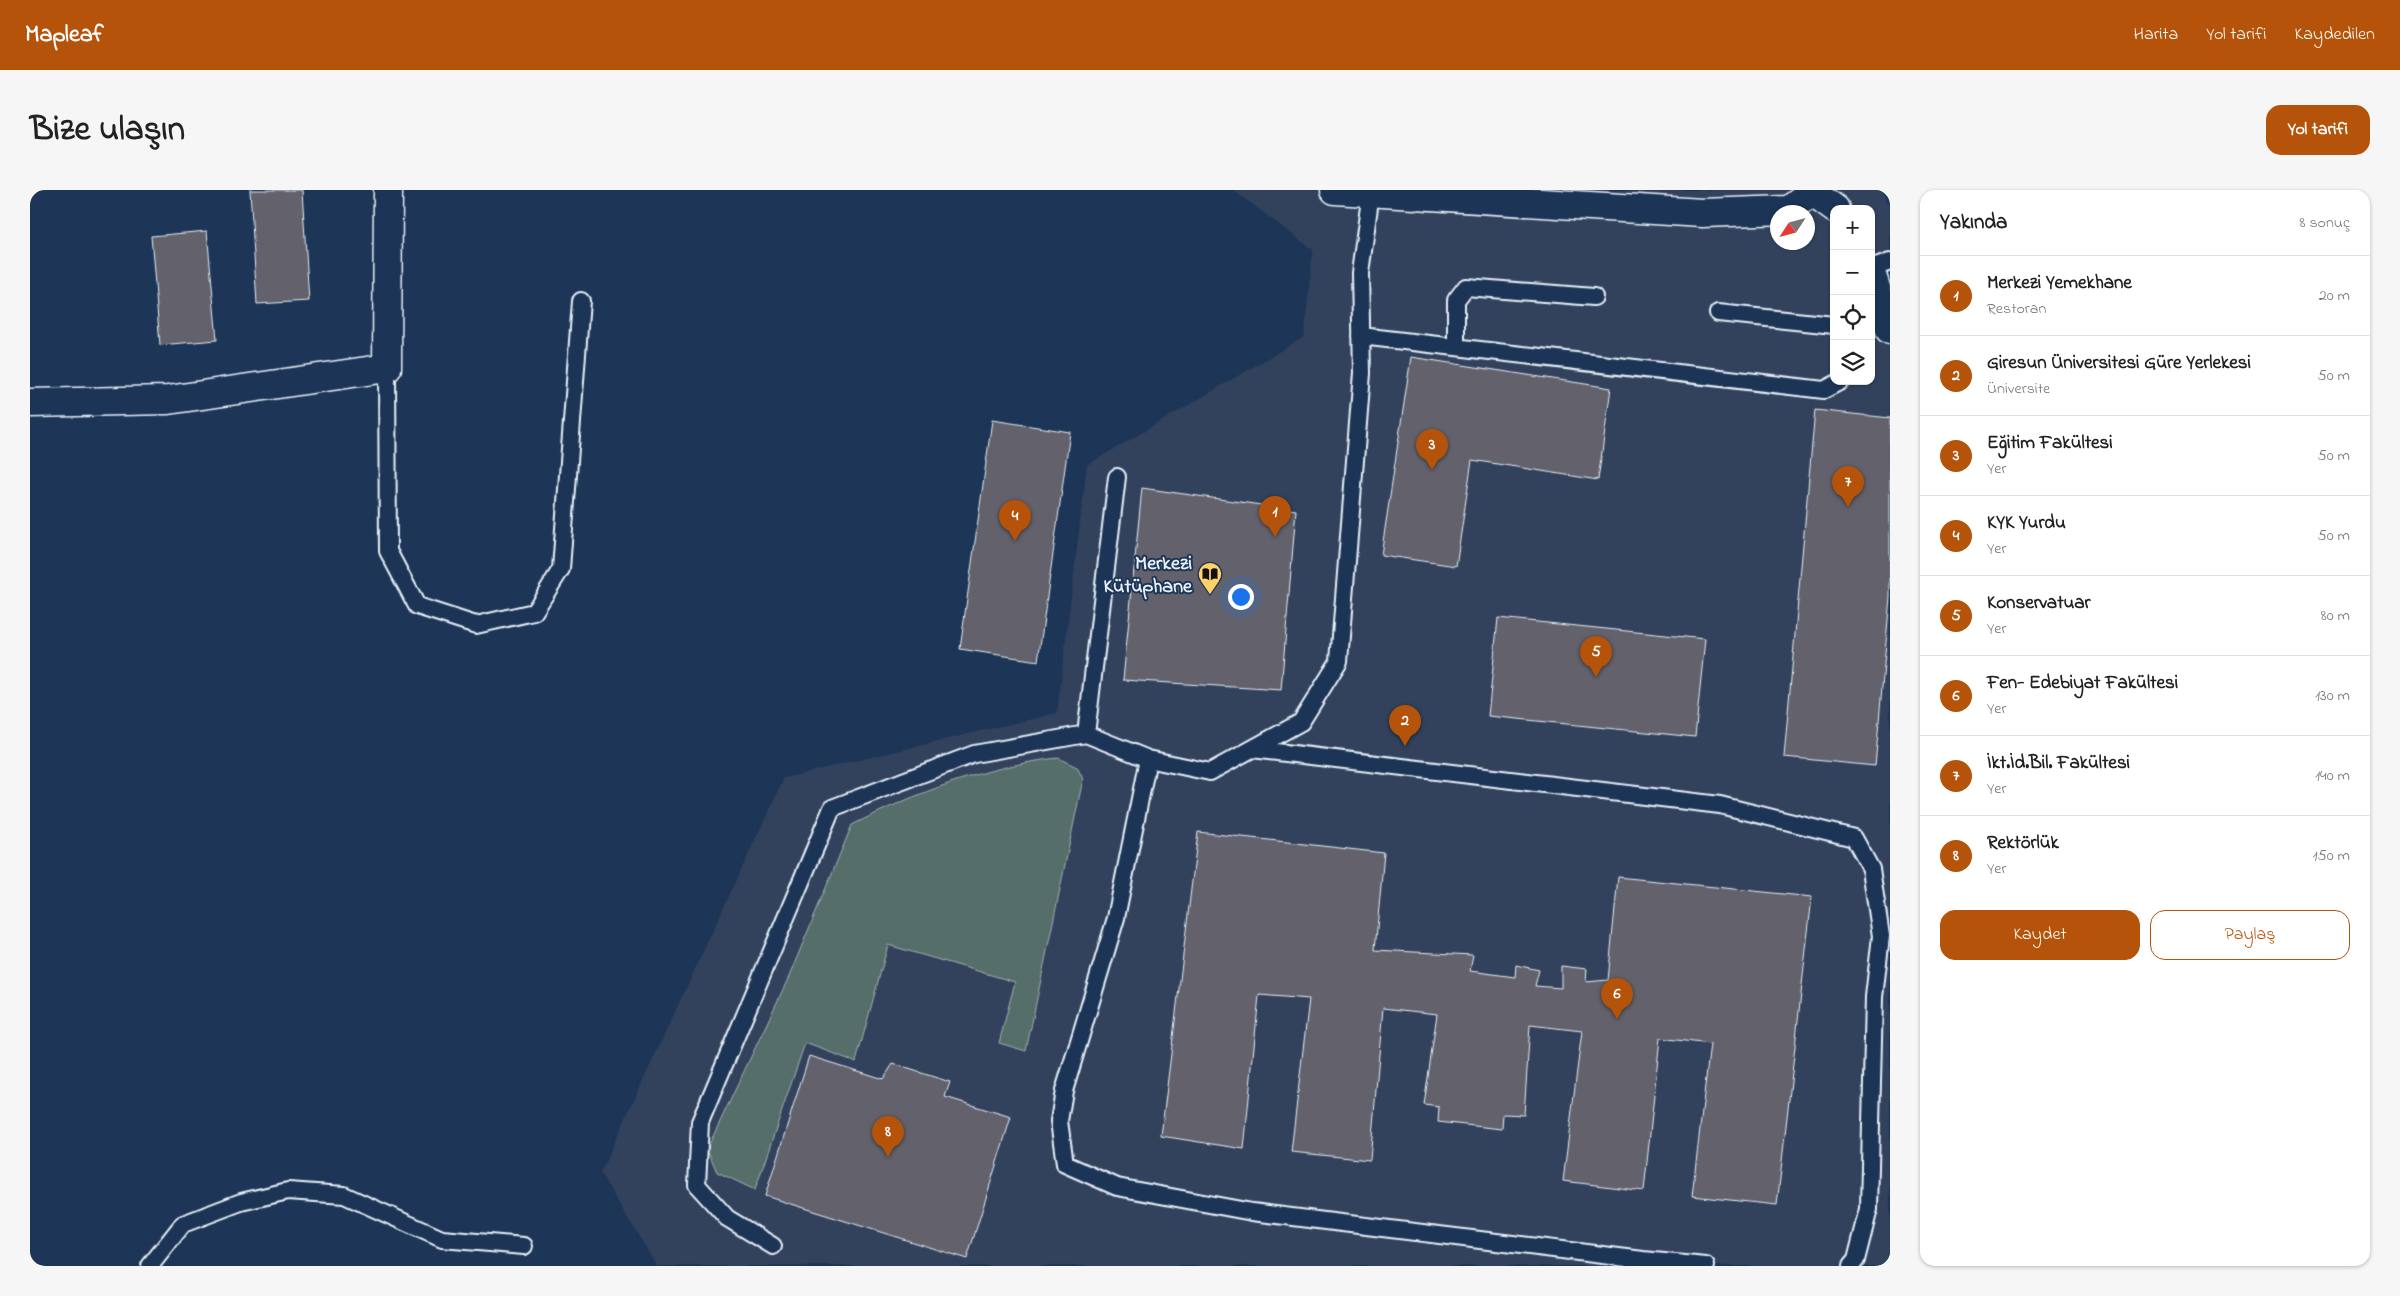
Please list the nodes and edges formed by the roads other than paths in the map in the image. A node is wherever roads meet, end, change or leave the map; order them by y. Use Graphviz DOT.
graph roads {
  1 [pos="388,190"];
  2 [pos="1335,190"];
  3 [pos="1371,191"];
  4 [pos="1814,191"];
  5 [pos="1830,205"];
  6 [pos="1890,262"];
  7 [pos="1875,268"];
  8 [pos="1875,285"];
  9 [pos="1594,297"];
  10 [pos="581,301"];
  11 [pos="1718,313"];
  12 [pos="1830,325"];
  13 [pos="1890,330"];
  14 [pos="1361,336"];
  15 [pos="1456,346"];
  16 [pos="386,368"];
  17 [pos="1833,385"];
  18 [pos="30,403"];
  19 [pos="1117,477"];
  20 [pos="1086,734"];
  21 [pos="1252,749"];
  22 [pos="1148,759"];
  23 [pos="524,1246"];
  24 [pos="773,1246"];
  25 [pos="150,1266"];
  26 [pos="1706,1266"];
  27 [pos="1851,1266"];
  1 -- 16 [label="street"];
  2 -- 3 [label="street"];
  3 -- 4 [label="street"];
  3 -- 14 [label="lane"];
  4 -- 5 [label="street"];
  6 -- 7 [label="lane"];
  8 -- 13 [label="street"];
  9 -- 15 [label="lane"];
  10 -- 16 [label="lane"];
  11 -- 12 [label="lane"];
  14 -- 15 [label="lane"];
  14 -- 21 [label="lane"];
  15 -- 17 [label="lane"];
  16 -- 18 [label="street"];
  19 -- 20 [label="lane"];
  20 -- 22 [label="lane"];
  20 -- 24 [label="lane"];
  21 -- 22 [label="lane"];
  21 -- 27 [label="lane"];
  22 -- 26 [label="lane"];
  23 -- 25 [label="lane"];
}
